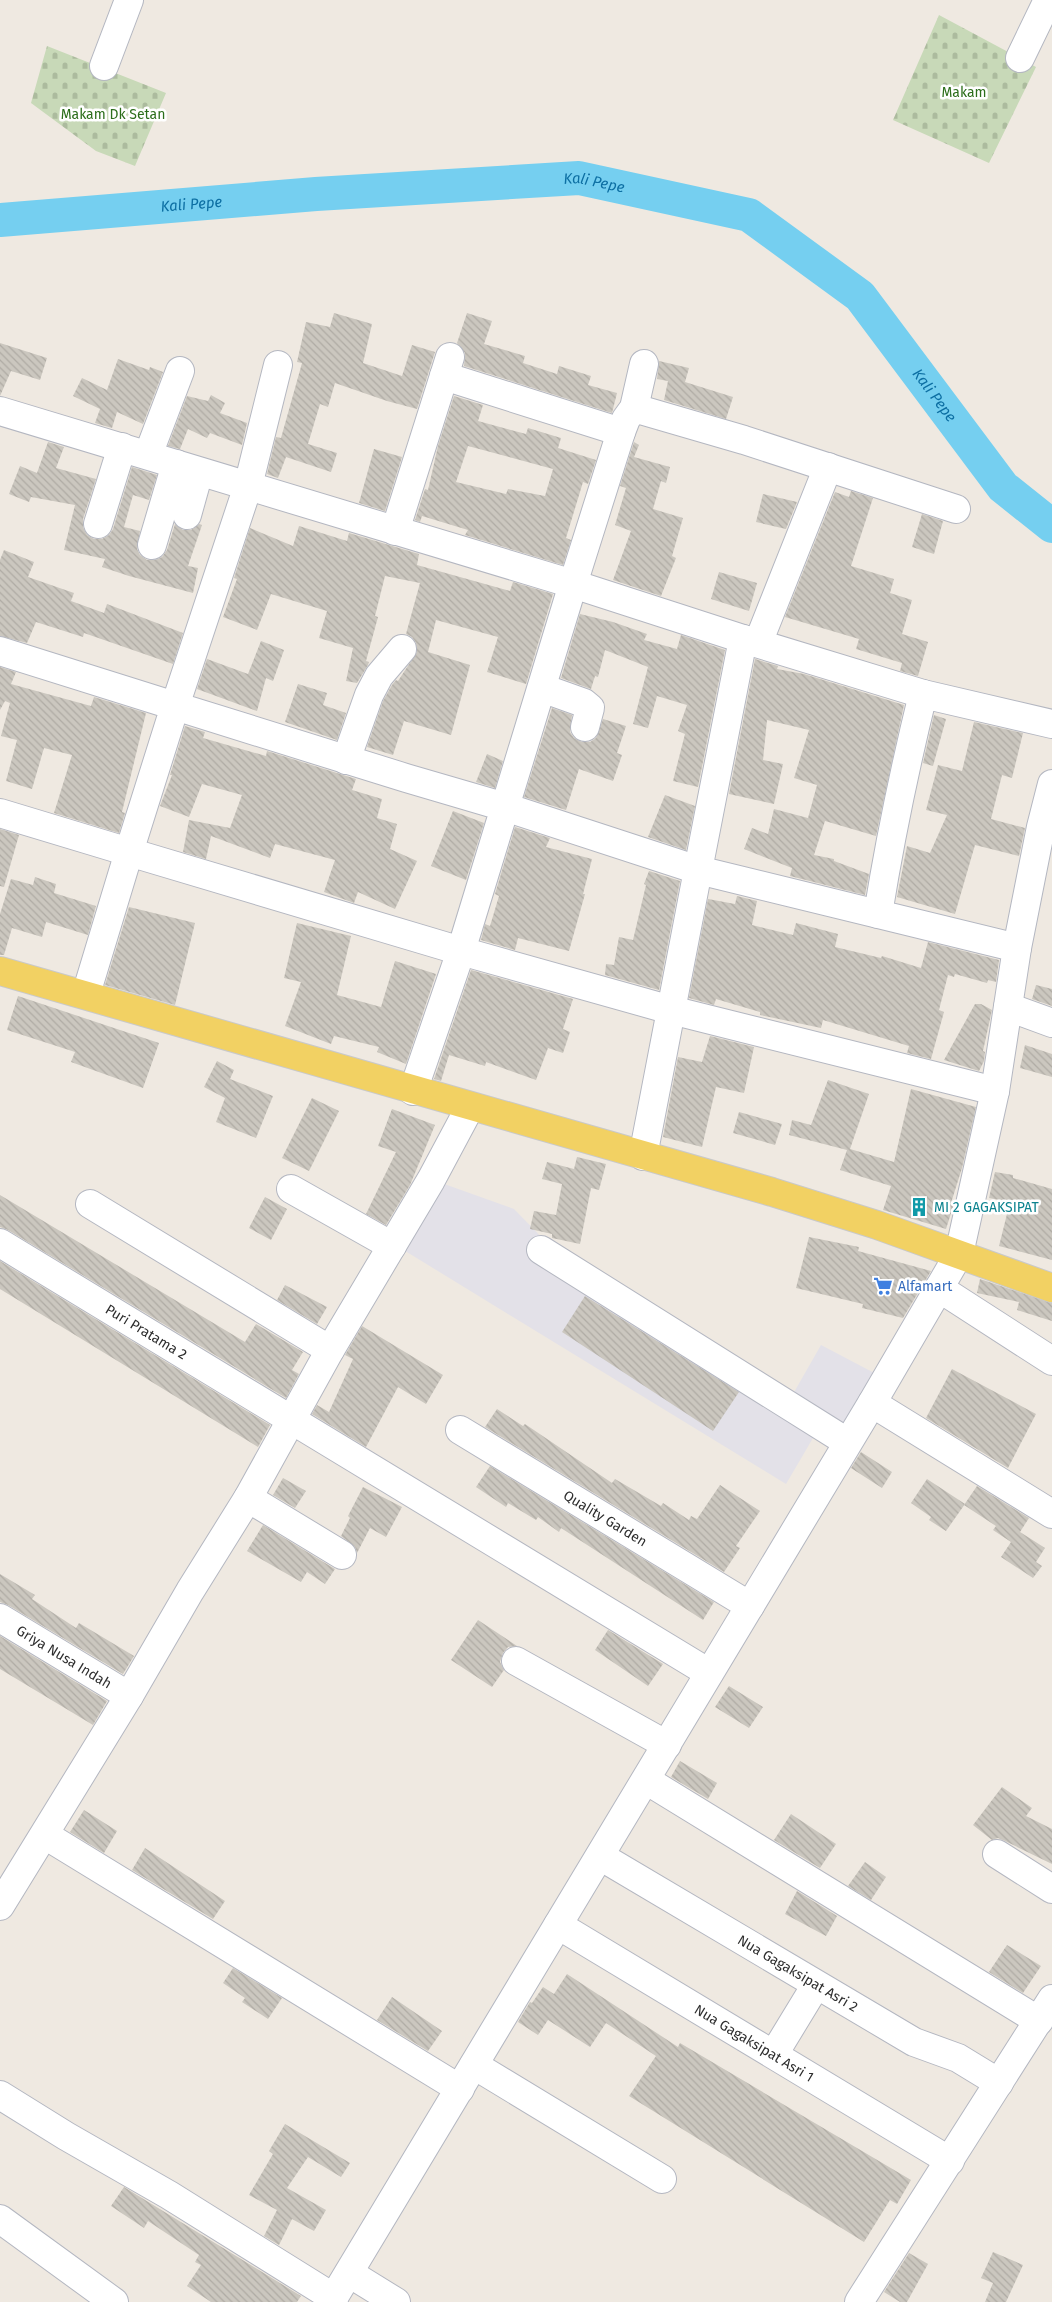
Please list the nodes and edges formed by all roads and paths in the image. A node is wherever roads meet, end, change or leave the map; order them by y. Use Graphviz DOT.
graph roads {
  1 [pos="129,0"];
  2 [pos="1048,0"];
  3 [pos="1020,58"];
  4 [pos="104,66"];
  5 [pos="644,364"];
  6 [pos="278,365"];
  7 [pos="180,371"];
  8 [pos="634,408"];
  9 [pos="0,411"];
  10 [pos="620,432"];
  11 [pos="122,447"];
  12 [pos="148,455"];
  13 [pos="828,467"];
  14 [pos="187,468"];
  15 [pos="248,486"];
  16 [pos="956,509"];
  17 [pos="186,514"];
  18 [pos="98,524"];
  19 [pos="395,531"];
  20 [pos="152,545"];
  21 [pos="573,584"];
  22 [pos="750,641"];
  23 [pos="402,649"];
  24 [pos="0,651"];
  25 [pos="542,688"];
  26 [pos="923,694"];
  27 [pos="175,706"];
  28 [pos="1052,724"];
  29 [pos="585,727"];
  30 [pos="346,760"];
  31 [pos="1052,784"];
  32 [pos="504,806"];
  33 [pos="0,813"];
  34 [pos="1046,828"];
  35 [pos="129,852"];
  36 [pos="698,870"];
  37 [pos="878,914"];
  38 [pos="1017,948"];
  39 [pos="462,951"];
  40 [pos="0,971"];
  41 [pos="86,994"];
  42 [pos="1008,1007"];
  43 [pos="671,1010"];
  44 [pos="1052,1022"];
  45 [pos="413,1091"];
  46 [pos="995,1091"];
  47 [pos="470,1107"];
  48 [pos="643,1156"];
  49 [pos="291,1189"];
  50 [pos="90,1204"];
  51 [pos="0,1243"];
  52 [pos="392,1246"];
  53 [pos="541,1250"];
  54 [pos="959,1254"];
  55 [pos="939,1288"];
  56 [pos="1052,1288"];
  57 [pos="330,1350"];
  58 [pos="1052,1361"];
  59 [pos="872,1403"];
  60 [pos="292,1421"];
  61 [pos="460,1430"];
  62 [pos="847,1442"];
  63 [pos="248,1498"];
  64 [pos="1052,1514"];
  65 [pos="342,1555"];
  66 [pos="750,1606"];
  67 [pos="0,1618"];
  68 [pos="516,1661"];
  69 [pos="709,1673"];
  70 [pos="129,1696"];
  71 [pos="667,1745"];
  72 [pos="646,1780"];
  73 [pos="45,1835"];
  74 [pos="997,1854"];
  75 [pos="600,1856"];
  76 [pos="1052,1889"];
  77 [pos="2,1898"];
  78 [pos="558,1925"];
  79 [pos="816,1984"];
  80 [pos="1045,2010"];
  81 [pos="774,2054"];
  82 [pos="474,2065"];
  83 [pos="999,2083"];
  84 [pos="460,2089"];
  85 [pos="0,2096"];
  86 [pos="950,2161"];
  87 [pos="662,2179"];
  88 [pos="0,2219"];
  89 [pos="349,2273"];
  90 [pos="332,2300"];
  91 [pos="114,2302"];
  92 [pos="396,2302"];
  93 [pos="860,2302"];
  1 -- 4 [label="street"];
  2 -- 3 [label="street"];
  5 -- 8 [label="street"];
  6 -- 15 [label="street"];
  7 -- 12 [label="street"];
  8 -- 10 [label="street"];
  8 -- 13 [label="street"];
  9 -- 11 [label="street"];
  10 -- 19 [label="street"];
  10 -- 21 [label="street"];
  11 -- 12 [label="street"];
  11 -- 18 [label="street"];
  12 -- 14 [label="street"];
  13 -- 16 [label="street"];
  13 -- 22 [label="street"];
  14 -- 15 [label="street"];
  14 -- 17 [label="street"];
  14 -- 20 [label="street"];
  15 -- 19 [label="street"];
  15 -- 27 [label="street"];
  19 -- 21 [label="street"];
  21 -- 22 [label="street"];
  21 -- 25 [label="street"];
  22 -- 26 [label="street"];
  22 -- 36 [label="street"];
  23 -- 30 [label="street"];
  24 -- 27 [label="street"];
  25 -- 29 [label="street"];
  25 -- 32 [label="street"];
  26 -- 28 [label="street"];
  26 -- 37 [label="street"];
  27 -- 30 [label="street"];
  27 -- 35 [label="street"];
  30 -- 32 [label="street"];
  31 -- 34 [label="street"];
  32 -- 36 [label="street"];
  32 -- 39 [label="street"];
  33 -- 35 [label="street"];
  34 -- 38 [label="street"];
  35 -- 39 [label="street"];
  35 -- 41 [label="street"];
  36 -- 37 [label="street"];
  36 -- 43 [label="street"];
  37 -- 38 [label="street"];
  38 -- 42 [label="street"];
  39 -- 43 [label="street"];
  39 -- 45 [label="street"];
  40 -- 41 [label="main road"];
  41 -- 45 [label="main road"];
  42 -- 44 [label="street"];
  42 -- 46 [label="street"];
  43 -- 46 [label="street"];
  43 -- 48 [label="street"];
  45 -- 47 [label="main road"];
  46 -- 54 [label="street"];
  47 -- 48 [label="main road"];
  47 -- 52 [label="street"];
  48 -- 54 [label="main road"];
  49 -- 52 [label="street"];
  50 -- 57 [label="street"];
  51 -- 60 [label="street, Puri Pratama 2"];
  52 -- 57 [label="street"];
  53 -- 62 [label="street"];
  54 -- 55 [label="street"];
  54 -- 56 [label="main road"];
  55 -- 58 [label="street"];
  55 -- 59 [label="street"];
  57 -- 60 [label="street"];
  59 -- 62 [label="street"];
  59 -- 64 [label="street"];
  60 -- 63 [label="street"];
  60 -- 69 [label="street, Puri Pratama 2"];
  61 -- 66 [label="street, Quality Garden"];
  62 -- 66 [label="street"];
  63 -- 65 [label="street"];
  63 -- 70 [label="street"];
  66 -- 69 [label="street"];
  67 -- 70 [label="street, Griya Nusa Indah"];
  68 -- 71 [label="street"];
  69 -- 71 [label="street"];
  70 -- 73 [label="street"];
  71 -- 72 [label="street"];
  72 -- 75 [label="street"];
  72 -- 80 [label="street"];
  73 -- 77 [label="street"];
  73 -- 84 [label="street"];
  74 -- 76 [label="street"];
  75 -- 78 [label="street"];
  75 -- 79 [label="street, Nua Gagaksipat Asri 2"];
  78 -- 81 [label="street, Nua Gagaksipat Asri 1"];
  78 -- 82 [label="street"];
  79 -- 81 [label="street"];
  79 -- 83 [label="street, Nua Gagaksipat Asri 2"];
  80 -- 83 [label="street"];
  81 -- 86 [label="street, Nua Gagaksipat Asri 1"];
  82 -- 84 [label="street"];
  82 -- 87 [label="street"];
  83 -- 86 [label="street"];
  84 -- 89 [label="street"];
  85 -- 90 [label="street"];
  86 -- 93 [label="street"];
  88 -- 91 [label="street"];
  89 -- 90 [label="street"];
  89 -- 92 [label="street"];
}
